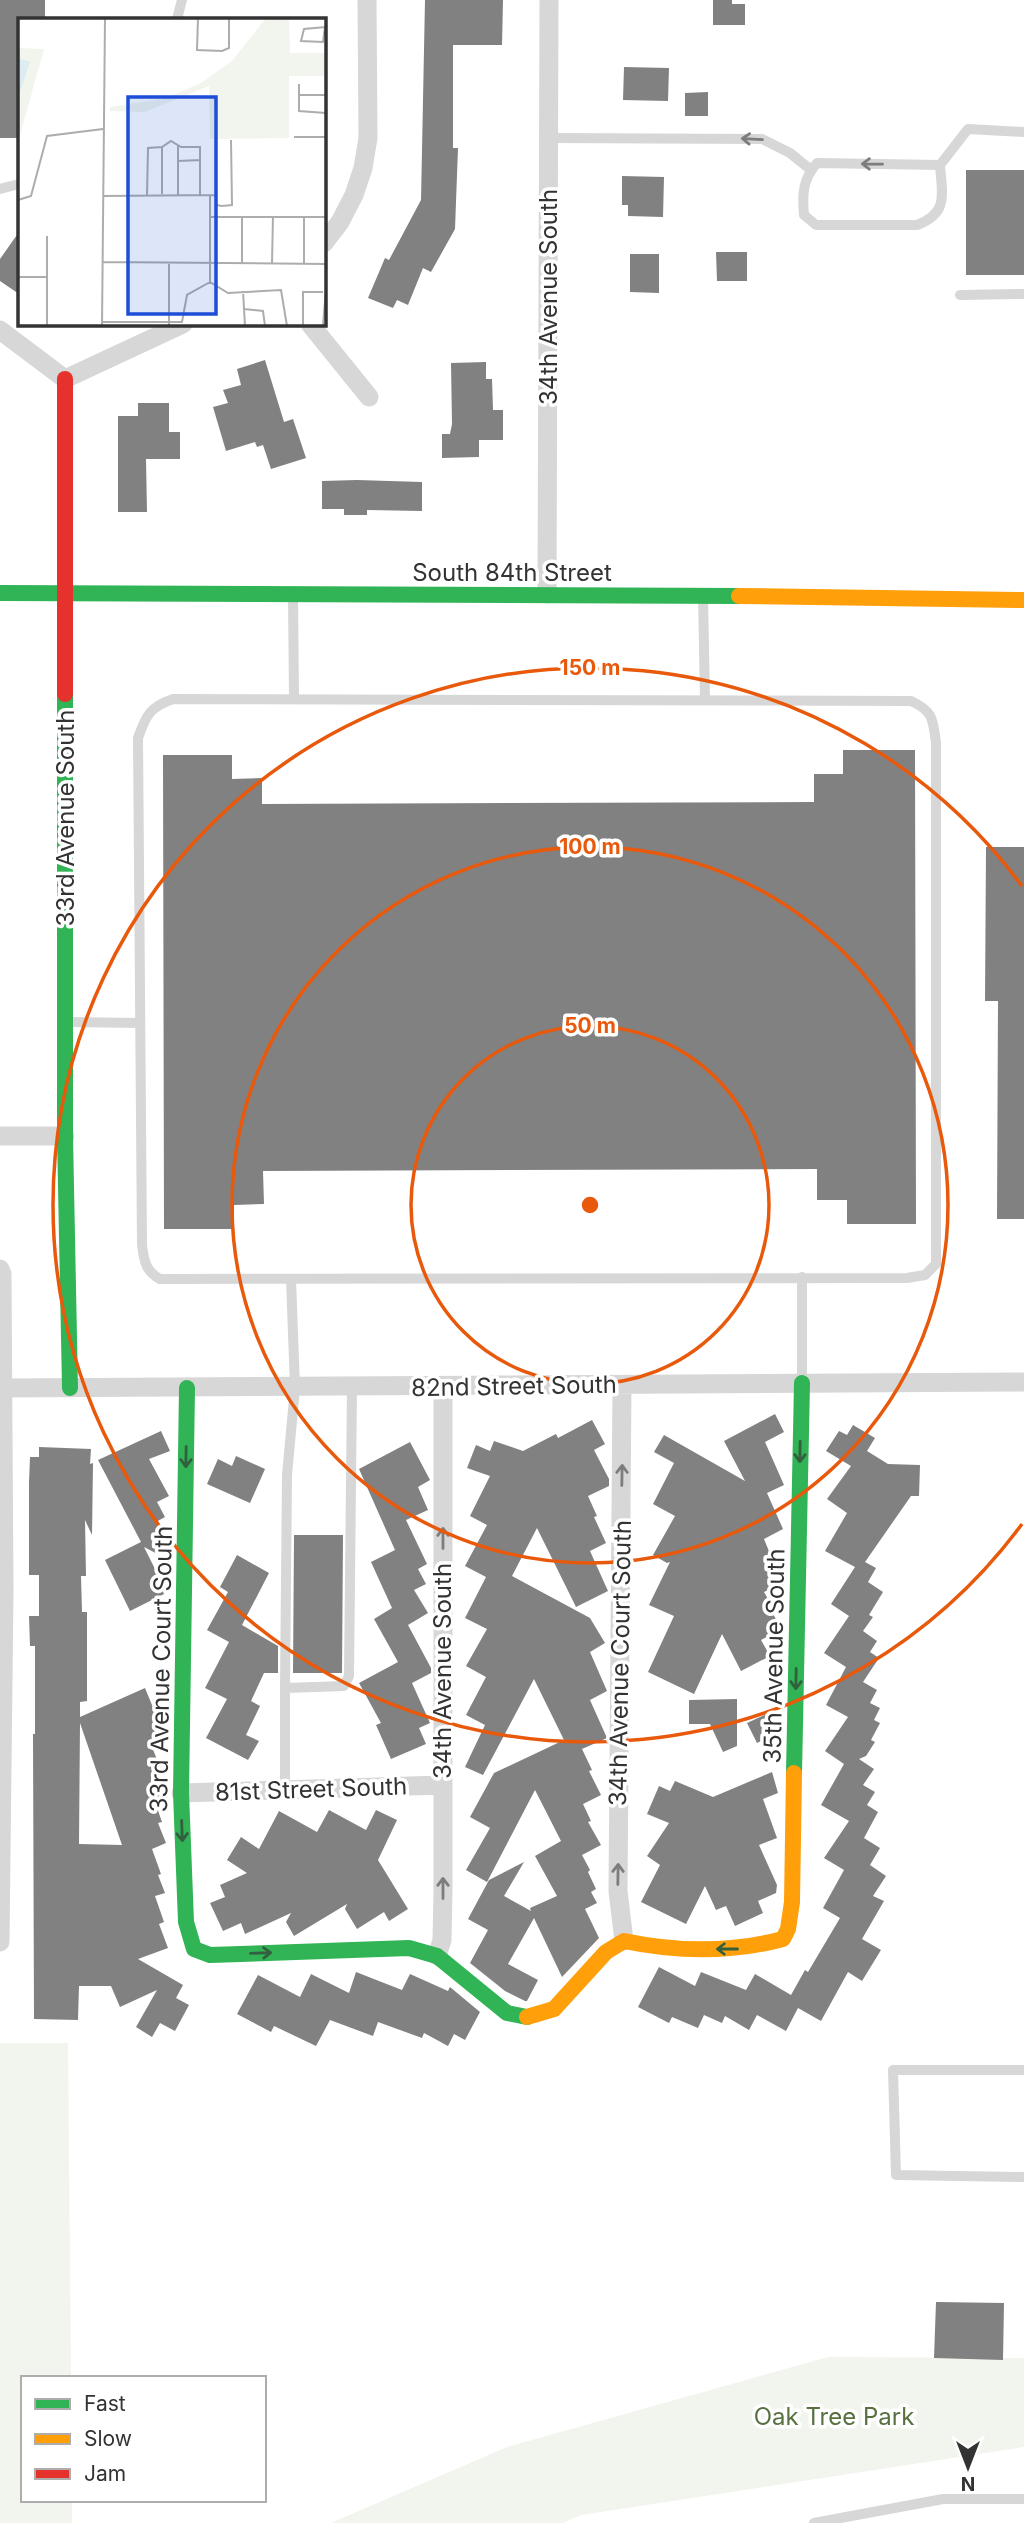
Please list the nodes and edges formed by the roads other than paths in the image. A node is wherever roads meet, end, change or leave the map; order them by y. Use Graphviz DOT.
graph roads {
  1 [pos="182,0"];
  2 [pos="367,0"];
  3 [pos="549,0"];
  4 [pos="177,18"];
  5 [pos="1024,132"];
  6 [pos="548,138"];
  7 [pos="940,165"];
  8 [pos="811,170"];
  9 [pos="18,184"];
  10 [pos="0,188"];
  11 [pos="326,240"];
  12 [pos="1024,294"];
  13 [pos="960,295"];
  14 [pos="179,326"];
  15 [pos="312,326"];
  16 [pos="0,330"];
  17 [pos="65,379"];
  18 [pos="369,397"];
  19 [pos="0,593"];
  20 [pos="64,593"];
  21 [pos="293,594"];
  22 [pos="547,594"];
  23 [pos="703,596"];
  24 [pos="1024,600"];
  25 [pos="294,699"];
  26 [pos="705,700"];
  27 [pos="66,1022"];
  28 [pos="140,1023"];
  29 [pos="0,1136"];
  30 [pos="65,1136"];
  31 [pos="0,1269"];
  32 [pos="802,1277"];
  33 [pos="291,1279"];
  34 [pos="1024,1382"];
  35 [pos="802,1383"];
  36 [pos="622,1385"];
  37 [pos="352,1387"];
  38 [pos="443,1387"];
  39 [pos="5,1388"];
  40 [pos="69,1388"];
  41 [pos="187,1388"];
  42 [pos="295,1388"];
  43 [pos="2,1592"];
  44 [pos="285,1688"];
  45 [pos="442,1785"];
  46 [pos="285,1790"];
  47 [pos="181,1793"];
  48 [pos="624,1941"];
  49 [pos="0,1942"];
  50 [pos="437,1956"];
  51 [pos="1024,2070"];
  52 [pos="1024,2177"];
  53 [pos="1024,2498"];
  54 [pos="814,2523"];
  1 -- 4 [label="lane"];
  2 -- 11 [label="street"];
  3 -- 6 [label="street, 34th Avenue South"];
  5 -- 7 [label="lane"];
  8 -- 6 [label="lane, one-way"];
  6 -- 22 [label="street, 34th Avenue South"];
  7 -- 8 [label="lane, one-way"];
  7 -- 8 [label="lane"];
  9 -- 10 [label="lane"];
  12 -- 13 [label="lane"];
  14 -- 17 [label="street"];
  15 -- 18 [label="street"];
  16 -- 17 [label="street"];
  17 -- 20 [label="street, 33rd Avenue South"];
  19 -- 20 [label="street, South 84th Street"];
  20 -- 21 [label="street, South 84th Street"];
  20 -- 27 [label="street, 33rd Avenue South"];
  21 -- 22 [label="street, South 84th Street"];
  21 -- 25 [label="lane"];
  22 -- 23 [label="street, South 84th Street"];
  23 -- 24 [label="street, South 84th Street"];
  23 -- 26 [label="lane"];
  25 -- 26 [label="lane"];
  25 -- 28 [label="lane"];
  26 -- 32 [label="lane"];
  27 -- 28 [label="lane"];
  27 -- 30 [label="street, 33rd Avenue South"];
  28 -- 33 [label="lane"];
  29 -- 30 [label="street"];
  30 -- 40 [label="street, 33rd Avenue South"];
  31 -- 39 [label="street"];
  32 -- 33 [label="lane"];
  32 -- 35 [label="lane"];
  33 -- 42 [label="lane"];
  34 -- 35 [label="street, 82nd Street South"];
  35 -- 36 [label="street, 82nd Street South"];
  35 -- 48 [label="street, 35th Avenue South, one-way"];
  36 -- 38 [label="street, 82nd Street South"];
  48 -- 36 [label="street, 34th Avenue Court South, one-way"];
  37 -- 38 [label="street, 82nd Street South"];
  37 -- 42 [label="street, 82nd Street South"];
  37 -- 44 [label="lane"];
  45 -- 38 [label="street, 34th Avenue South, one-way"];
  39 -- 40 [label="street, 82nd Street South"];
  39 -- 43 [label="street"];
  40 -- 41 [label="street, 82nd Street South"];
  41 -- 42 [label="street, 82nd Street South"];
  41 -- 47 [label="street, 33rd Avenue Court South, one-way"];
  42 -- 44 [label="lane"];
  43 -- 49 [label="street"];
  44 -- 46 [label="lane"];
  45 -- 46 [label="street, 81st Street South"];
  50 -- 45 [label="street, 34th Avenue South, one-way"];
  46 -- 47 [label="street, 81st Street South"];
  47 -- 50 [label="street, 33rd Avenue Court South, one-way"];
  48 -- 50 [label="street"];
  51 -- 52 [label="lane"];
  53 -- 54 [label="lane"];
}
